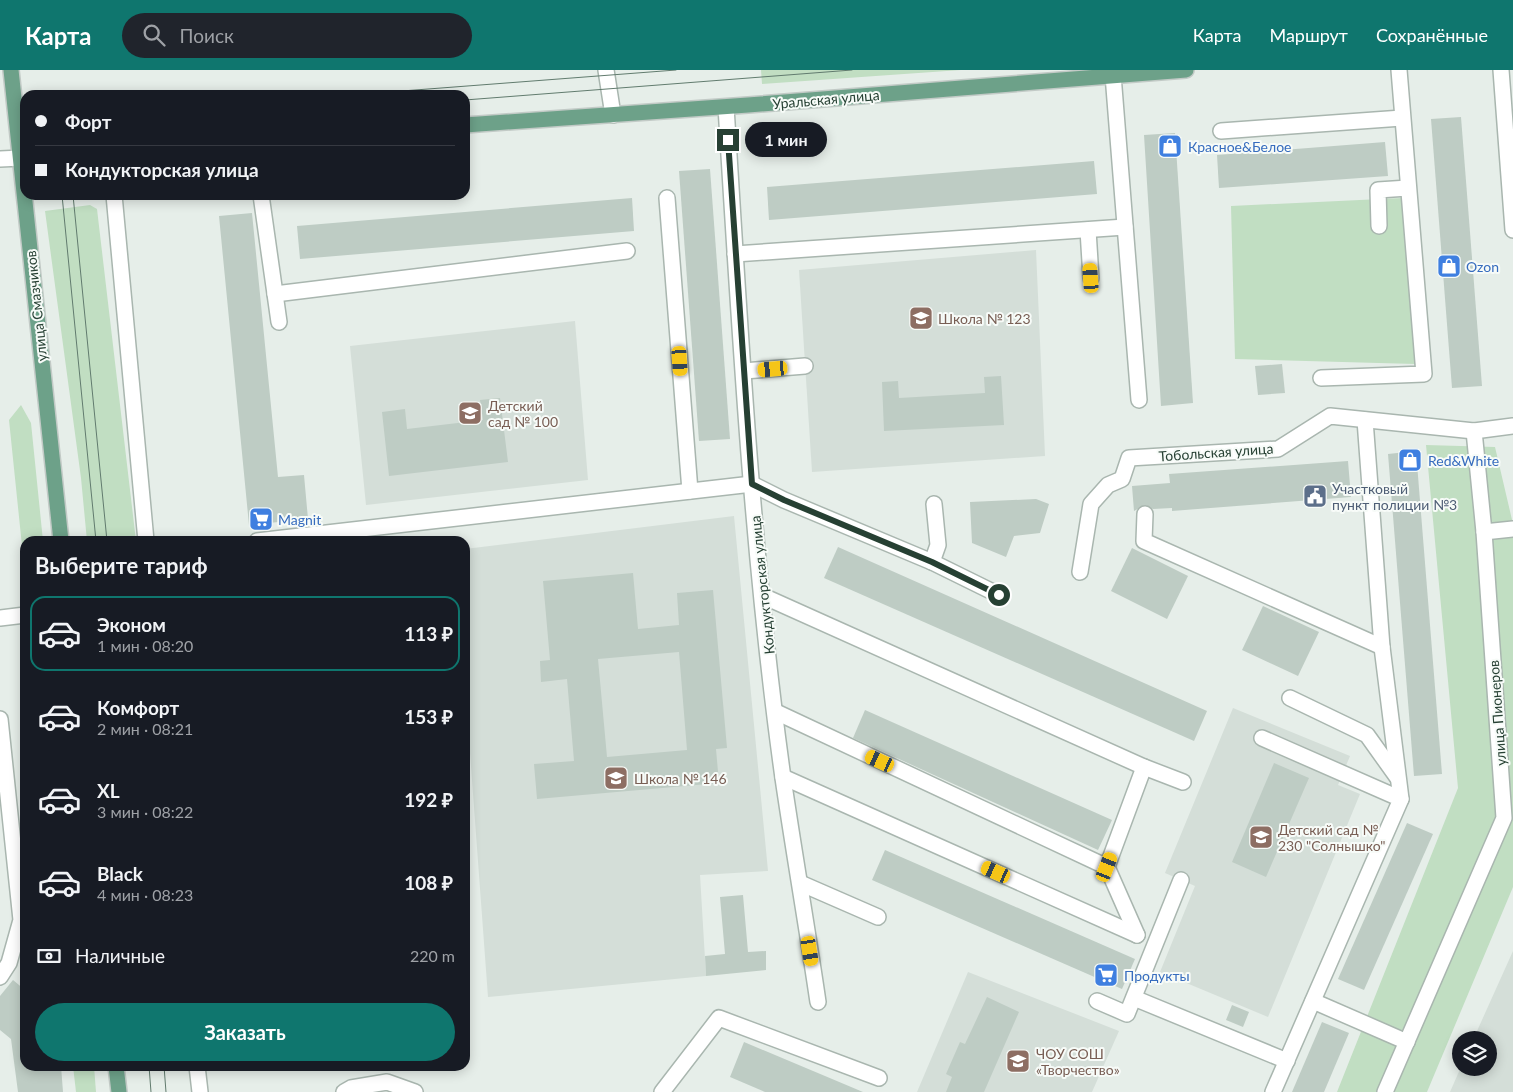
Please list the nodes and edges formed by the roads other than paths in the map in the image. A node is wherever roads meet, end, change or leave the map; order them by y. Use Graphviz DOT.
graph roads {
  1 [pos="11,70"];
  2 [pos="606,70"];
  3 [pos="1186,70"];
  4 [pos="1399,70"];
  5 [pos="1501,70"];
  6 [pos="1113,76"];
  7 [pos="726,106"];
  8 [pos="613,115"];
  9 [pos="1402,118"];
  10 [pos="470,125"];
  11 [pos="1221,131"];
  12 [pos="20,136"];
  13 [pos="20,158"];
  14 [pos="0,159"];
  15 [pos="1408,188"];
  16 [pos="667,198"];
  17 [pos="27,200"];
  18 [pos="114,200"];
  19 [pos="262,200"];
  20 [pos="1380,226"];
  21 [pos="1125,227"];
  22 [pos="1088,230"];
  23 [pos="1513,230"];
  24 [pos="627,251"];
  25 [pos="735,254"];
  26 [pos="1091,278"];
  27 [pos="275,294"];
  28 [pos="279,322"];
  29 [pos="805,366"];
  30 [pos="744,371"];
  31 [pos="1321,378"];
  32 [pos="1139,400"];
  33 [pos="1365,420"];
  34 [pos="1513,426"];
  35 [pos="1474,431"];
  36 [pos="752,484"];
  37 [pos="690,491"];
  38 [pos="934,504"];
  39 [pos="1145,514"];
  40 [pos="1513,529"];
  41 [pos="1484,532"];
  42 [pos="61,536"];
  43 [pos="146,536"];
  44 [pos="340,536"];
  45 [pos="932,562"];
  46 [pos="1080,572"];
  47 [pos="999,595"];
  48 [pos="763,596"];
  49 [pos="20,616"];
  50 [pos="0,618"];
  51 [pos="1382,648"];
  52 [pos="1290,698"];
  53 [pos="776,712"];
  54 [pos="0,719"];
  55 [pos="1262,738"];
  56 [pos="1144,767"];
  57 [pos="783,777"];
  58 [pos="1398,779"];
  59 [pos="1183,782"];
  60 [pos="1400,799"];
  61 [pos="1508,820"];
  62 [pos="1107,867"];
  63 [pos="1181,880"];
  64 [pos="800,883"];
  65 [pos="20,910"];
  66 [pos="878,917"];
  67 [pos="20,924"];
  68 [pos="0,977"];
  69 [pos="1134,998"];
  70 [pos="1096,1001"];
  71 [pos="1313,1001"];
  72 [pos="818,1002"];
  73 [pos="1406,1042"];
  74 [pos="1286,1061"];
  75 [pos="117,1071"];
  76 [pos="198,1071"];
  77 [pos="879,1078"];
  78 [pos="119,1092"];
  79 [pos="200,1092"];
  80 [pos="344,1092"];
  81 [pos="415,1092"];
  82 [pos="662,1092"];
  83 [pos="1273,1092"];
  84 [pos="1385,1092"];
  1 -- 12 [label="main road, улица Смазчиков"];
  2 -- 8 [label="street"];
  3 -- 6 [label="main road, Уральская улица"];
  4 -- 9 [label="street"];
  5 -- 23 [label="street"];
  6 -- 7 [label="main road, Уральская улица"];
  6 -- 21 [label="street"];
  7 -- 8 [label="main road, Уральская улица"];
  7 -- 25 [label="street, Кондукторская улица"];
  8 -- 10 [label="main road, Уральская улица"];
  9 -- 11 [label="street"];
  9 -- 15 [label="street"];
  13 -- 14 [label="street"];
  15 -- 20 [label="street"];
  15 -- 31 [label="street"];
  16 -- 37 [label="street"];
  17 -- 42 [label="main road, улица Смазчиков"];
  18 -- 43 [label="street"];
  19 -- 27 [label="street"];
  21 -- 22 [label="street"];
  21 -- 32 [label="street"];
  22 -- 25 [label="street"];
  22 -- 26 [label="street"];
  24 -- 27 [label="street"];
  25 -- 30 [label="street, Кондукторская улица"];
  27 -- 28 [label="street"];
  29 -- 30 [label="street"];
  30 -- 36 [label="street, Кондукторская улица"];
  33 -- 35 [label="street, Тобольская улица"];
  33 -- 46 [label="street, Тобольская улица"];
  33 -- 51 [label="street"];
  34 -- 35 [label="street, Тобольская улица"];
  35 -- 41 [label="street, улица Пионеров"];
  36 -- 37 [label="street"];
  36 -- 45 [label="street"];
  36 -- 48 [label="street, Кондукторская улица"];
  37 -- 44 [label="street"];
  38 -- 45 [label="street"];
  39 -- 51 [label="street"];
  40 -- 41 [label="street"];
  41 -- 61 [label="street, улица Пионеров"];
  45 -- 47 [label="street"];
  48 -- 53 [label="street, Кондукторская улица"];
  48 -- 56 [label="street"];
  49 -- 50 [label="street"];
  51 -- 58 [label="street"];
  52 -- 58 [label="street"];
  53 -- 57 [label="street, Кондукторская улица"];
  53 -- 62 [label="street"];
  54 -- 65 [label="street"];
  55 -- 60 [label="street"];
  56 -- 59 [label="street"];
  56 -- 62 [label="street"];
  57 -- 62 [label="street"];
  57 -- 64 [label="street, Кондукторская улица"];
  58 -- 60 [label="street"];
  60 -- 71 [label="street"];
  61 -- 73 [label="street, улица Пионеров"];
  63 -- 69 [label="street"];
  64 -- 66 [label="street"];
  64 -- 72 [label="street, Кондукторская улица"];
  67 -- 68 [label="street"];
  69 -- 70 [label="street"];
  69 -- 74 [label="street"];
  71 -- 73 [label="street"];
  71 -- 74 [label="street"];
  73 -- 84 [label="street, улица Пионеров"];
  74 -- 83 [label="street"];
  75 -- 78 [label="main road"];
  76 -- 79 [label="street"];
  77 -- 82 [label="street"];
  80 -- 81 [label="street"];
}
